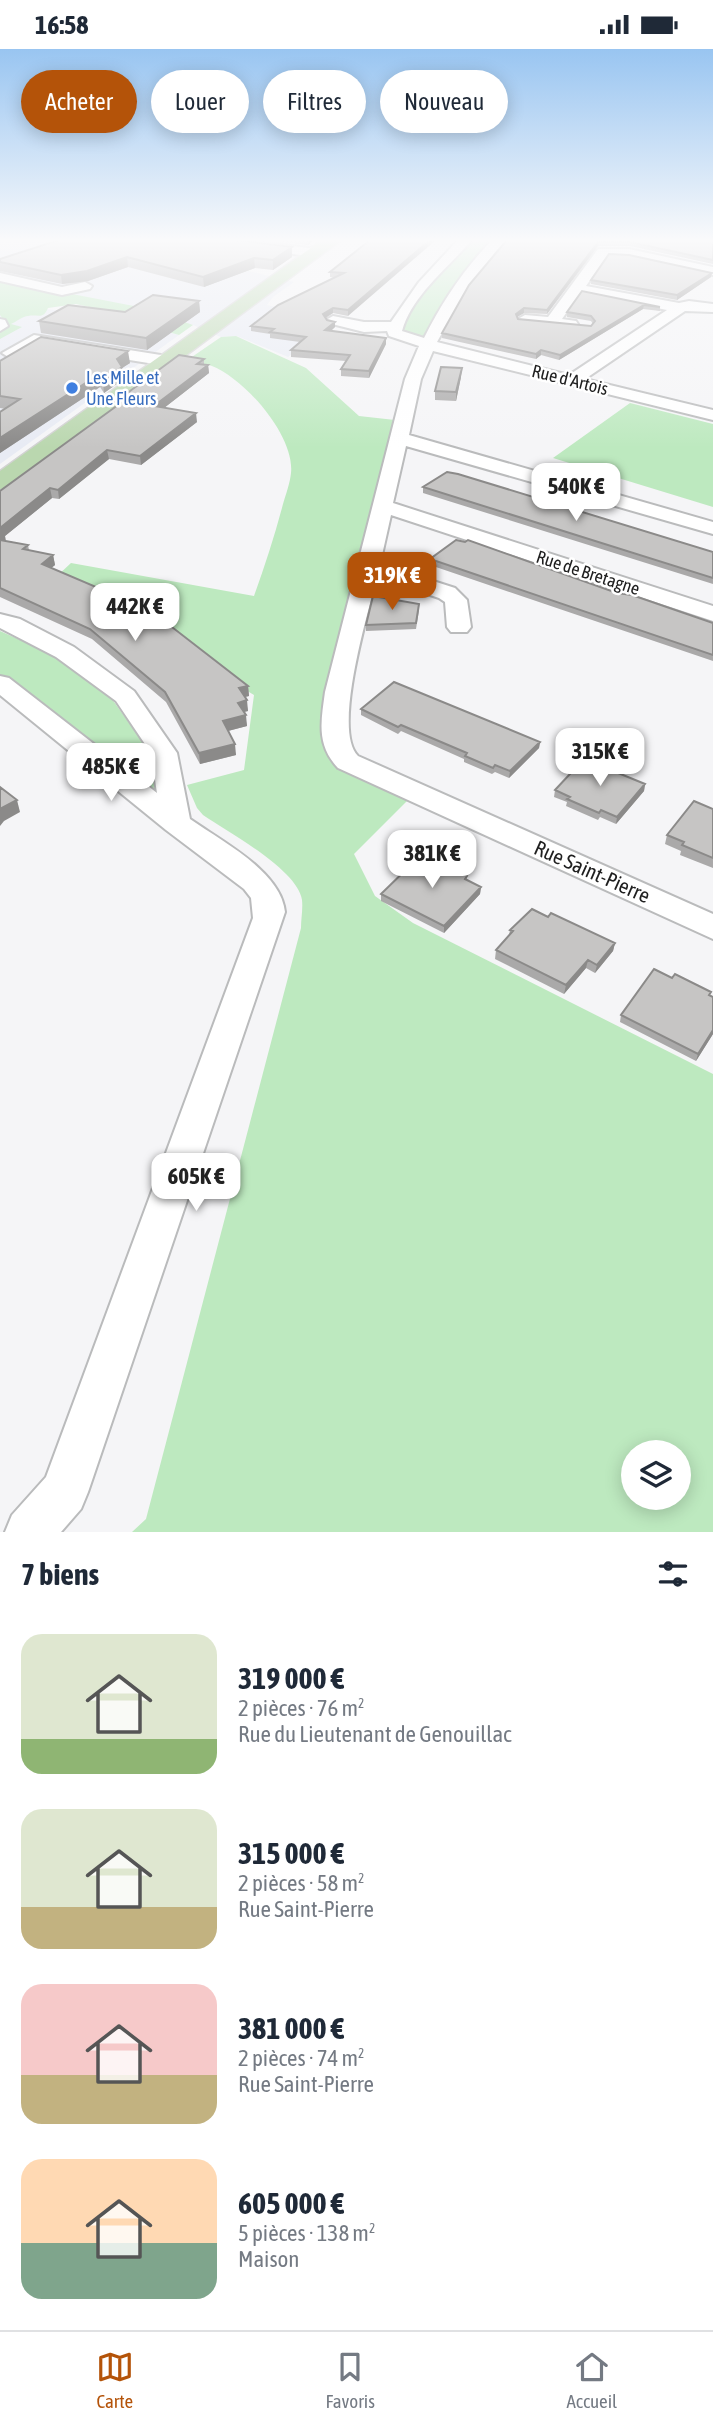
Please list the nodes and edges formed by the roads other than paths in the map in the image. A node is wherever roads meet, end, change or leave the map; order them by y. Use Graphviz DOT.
graph roads {
  1 [pos="238,309"];
  2 [pos="408,309"];
  3 [pos="449,309"];
  4 [pos="561,309"];
  5 [pos="681,309"];
  6 [pos="525,319"];
  7 [pos="333,320"];
  8 [pos="552,322"];
  9 [pos="395,326"];
  10 [pos="584,326"];
  11 [pos="428,344"];
  12 [pos="10,353"];
  13 [pos="167,361"];
  14 [pos="572,380"];
  15 [pos="713,415"];
  16 [pos="398,438"];
  17 [pos="0,482"];
  18 [pos="383,506"];
  19 [pos="713,528"];
  20 [pos="367,567"];
  21 [pos="713,614"];
  22 [pos="0,621"];
  23 [pos="459,627"];
  24 [pos="0,683"];
  25 [pos="176,823"];
  26 [pos="713,927"];
  27 [pos="29,1532"];
  1 -- 13 [label="main road"];
  2 -- 9 [label="street"];
  3 -- 11 [label="street"];
  4 -- 8 [label="street"];
  5 -- 14 [label="street"];
  6 -- 8 [label="street"];
  7 -- 9 [label="street"];
  8 -- 10 [label="street"];
  9 -- 11 [label="street, Rue d'Artois"];
  11 -- 14 [label="street, Rue d'Artois"];
  11 -- 16 [label="street"];
  12 -- 13 [label="street"];
  13 -- 17 [label="main road"];
  14 -- 15 [label="street, Rue d'Artois"];
  16 -- 18 [label="street"];
  16 -- 19 [label="street"];
  18 -- 20 [label="street"];
  18 -- 21 [label="street, Rue de Bretagne"];
  20 -- 23 [label="street"];
  20 -- 26 [label="street, Rue Saint-Pierre"];
  22 -- 25 [label="street"];
  24 -- 25 [label="street"];
  25 -- 27 [label="street"];
}
